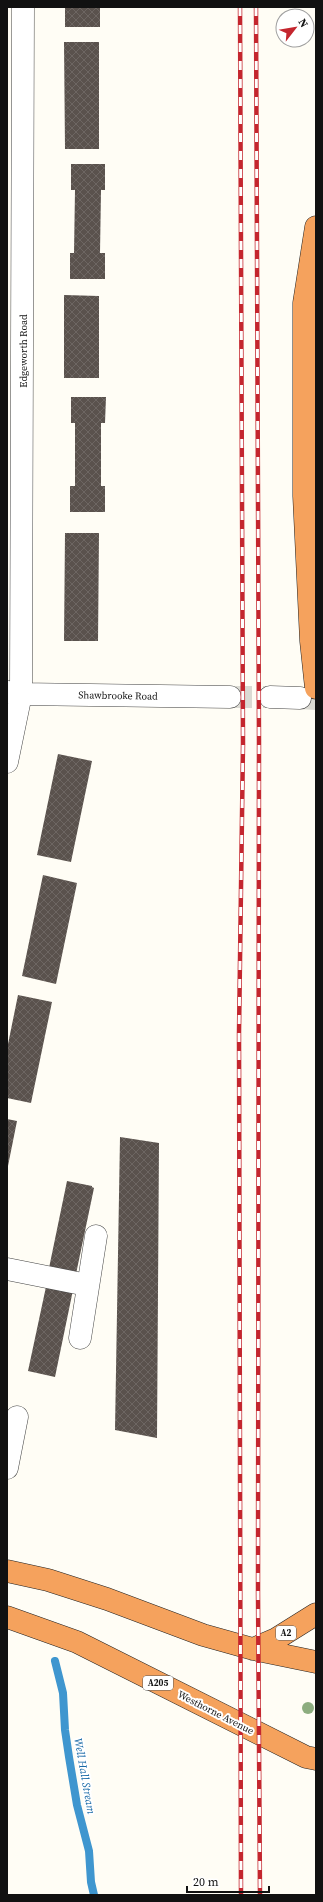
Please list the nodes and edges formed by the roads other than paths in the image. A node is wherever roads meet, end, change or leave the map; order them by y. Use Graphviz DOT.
graph roads {
  1 [pos="23,7"];
  2 [pos="316,227"];
  3 [pos="15,336"];
  4 [pos="14,693"];
  5 [pos="308,693"];
  6 [pos="230,697"];
  7 [pos="270,697"];
  8 [pos="7,762"];
  9 [pos="96,1236"];
  10 [pos="7,1269"];
  11 [pos="87,1285"];
  12 [pos="80,1338"];
  13 [pos="17,1417"];
  14 [pos="7,1468"];
  15 [pos="7,1571"];
  16 [pos="316,1614"];
  17 [pos="7,1617"];
  18 [pos="253,1649"];
  19 [pos="316,1662"];
  20 [pos="313,1760"];
  1 -- 3 [label="street, Edgeworth Road"];
  2 -- 5 [label="highway"];
  3 -- 4 [label="street, Edgeworth Road"];
  4 -- 6 [label="street, Shawbrooke Road"];
  4 -- 8 [label="street, Edgeworth Road"];
  5 -- 7 [label="street"];
  9 -- 11 [label="street"];
  10 -- 11 [label="street"];
  11 -- 12 [label="street"];
  13 -- 14 [label="street"];
  15 -- 18 [label="highway"];
  16 -- 18 [label="highway, A2"];
  17 -- 20 [label="highway, Westhorne Avenue / A205"];
  18 -- 19 [label="highway"];
}
